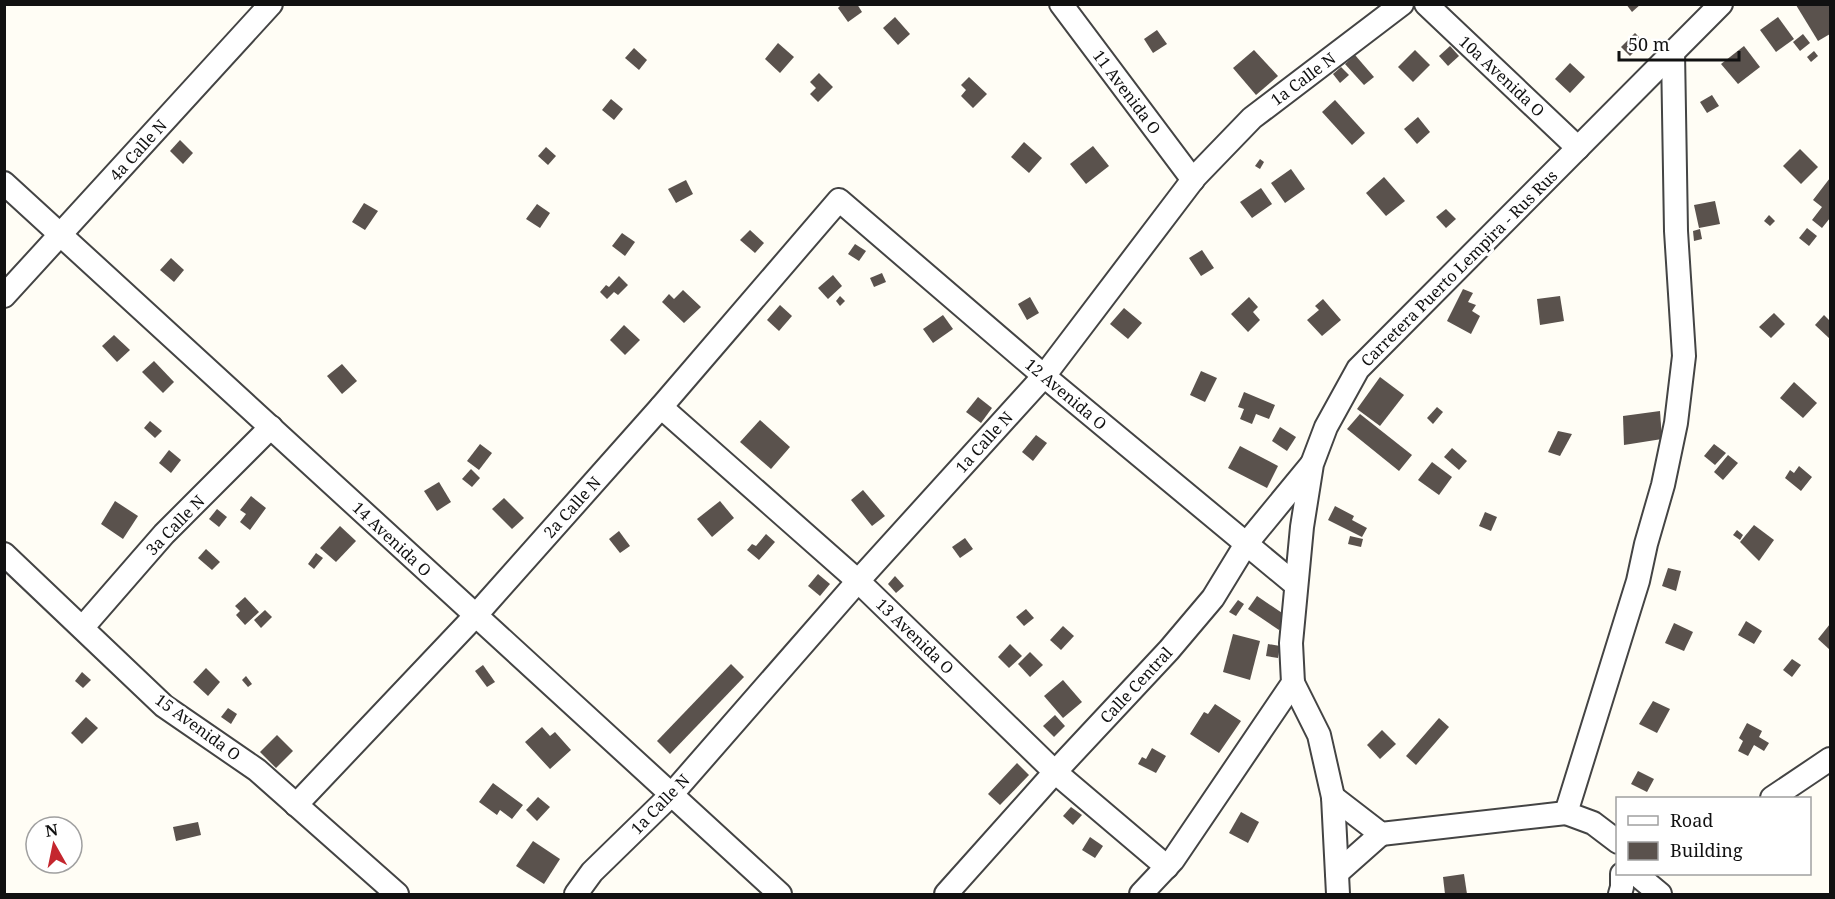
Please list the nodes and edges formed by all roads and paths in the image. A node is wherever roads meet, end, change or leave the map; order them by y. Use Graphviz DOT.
graph roads {
  1 [pos="271,4"];
  2 [pos="1061,4"];
  3 [pos="1402,4"];
  4 [pos="1426,4"];
  5 [pos="1721,4"];
  6 [pos="1673,52"];
  7 [pos="1578,148"];
  8 [pos="1193,180"];
  9 [pos="4,183"];
  10 [pos="839,200"];
  11 [pos="62,235"];
  12 [pos="4,296"];
  13 [pos="1044,376"];
  14 [pos="661,407"];
  15 [pos="271,427"];
  16 [pos="1312,464"];
  17 [pos="1246,544"];
  18 [pos="4,554"];
  19 [pos="858,581"];
  20 [pos="1296,585"];
  21 [pos="476,615"];
  22 [pos="83,627"];
  23 [pos="1293,683"];
  24 [pos="1830,759"];
  25 [pos="1055,772"];
  26 [pos="671,795"];
  27 [pos="1333,796"];
  28 [pos="1773,797"];
  29 [pos="296,805"];
  30 [pos="1566,813"];
  31 [pos="1593,823"];
  32 [pos="1616,825"];
  33 [pos="1381,834"];
  34 [pos="1616,841"];
  35 [pos="1167,867"];
  36 [pos="1622,875"];
  37 [pos="1638,875"];
  38 [pos="1338,884"];
  39 [pos="397,894"];
  40 [pos="576,894"];
  41 [pos="780,894"];
  42 [pos="946,894"];
  43 [pos="1141,894"];
  44 [pos="1620,894"];
  45 [pos="1660,894"];
  1 -- 11 [label="street, 4a Calle N"];
  2 -- 8 [label="street, 11 Avenida O"];
  3 -- 8 [label="street, 1a Calle N"];
  4 -- 7 [label="street, 10a Avenida O"];
  5 -- 6 [label="street, Carretera Puerto Lempira - Rus Rus"];
  6 -- 7 [label="street, Carretera Puerto Lempira - Rus Rus"];
  6 -- 30 [label="street"];
  7 -- 16 [label="street, Carretera Puerto Lempira - Rus Rus"];
  8 -- 13 [label="street, 1a Calle N"];
  9 -- 11 [label="street, 14 Avenida O"];
  10 -- 13 [label="street, 12 Avenida O"];
  10 -- 14 [label="street, 2a Calle N"];
  11 -- 12 [label="street, 4a Calle N"];
  11 -- 15 [label="street, 14 Avenida O"];
  13 -- 17 [label="street, 12 Avenida O"];
  13 -- 19 [label="street, 1a Calle N"];
  14 -- 19 [label="street, 13 Avenida O"];
  14 -- 21 [label="street, 2a Calle N"];
  15 -- 21 [label="street, 14 Avenida O"];
  15 -- 22 [label="street, 3a Calle N"];
  16 -- 17 [label="street, Calle Central"];
  16 -- 20 [label="street, Carretera Puerto Lempira - Rus Rus"];
  17 -- 20 [label="street, 12 Avenida O"];
  17 -- 25 [label="street, Calle Central"];
  18 -- 22 [label="street, 15 Avenida O"];
  19 -- 25 [label="street, 13 Avenida O"];
  19 -- 26 [label="street, 1a Calle N"];
  20 -- 23 [label="street, Carretera Puerto Lempira - Rus Rus"];
  21 -- 26 [label="street, 14 Avenida O"];
  21 -- 29 [label="street, 2a Calle N"];
  22 -- 29 [label="street, 15 Avenida O"];
  23 -- 27 [label="street"];
  23 -- 35 [label="street"];
  24 -- 28 [label="street"];
  25 -- 35 [label="street, 13 Avenida O"];
  25 -- 42 [label="street, Calle Central"];
  26 -- 40 [label="street, 1a Calle N"];
  26 -- 41 [label="street, 14 Avenida O"];
  27 -- 33 [label="street"];
  27 -- 38 [label="street"];
  29 -- 39 [label="street, 15 Avenida O"];
  30 -- 31 [label="street"];
  30 -- 33 [label="street"];
  31 -- 32 [label="street"];
  31 -- 34 [label="street"];
  33 -- 38 [label="street"];
  35 -- 43 [label="street"];
  36 -- 44 [label="street"];
  37 -- 45 [label="street"];
}
